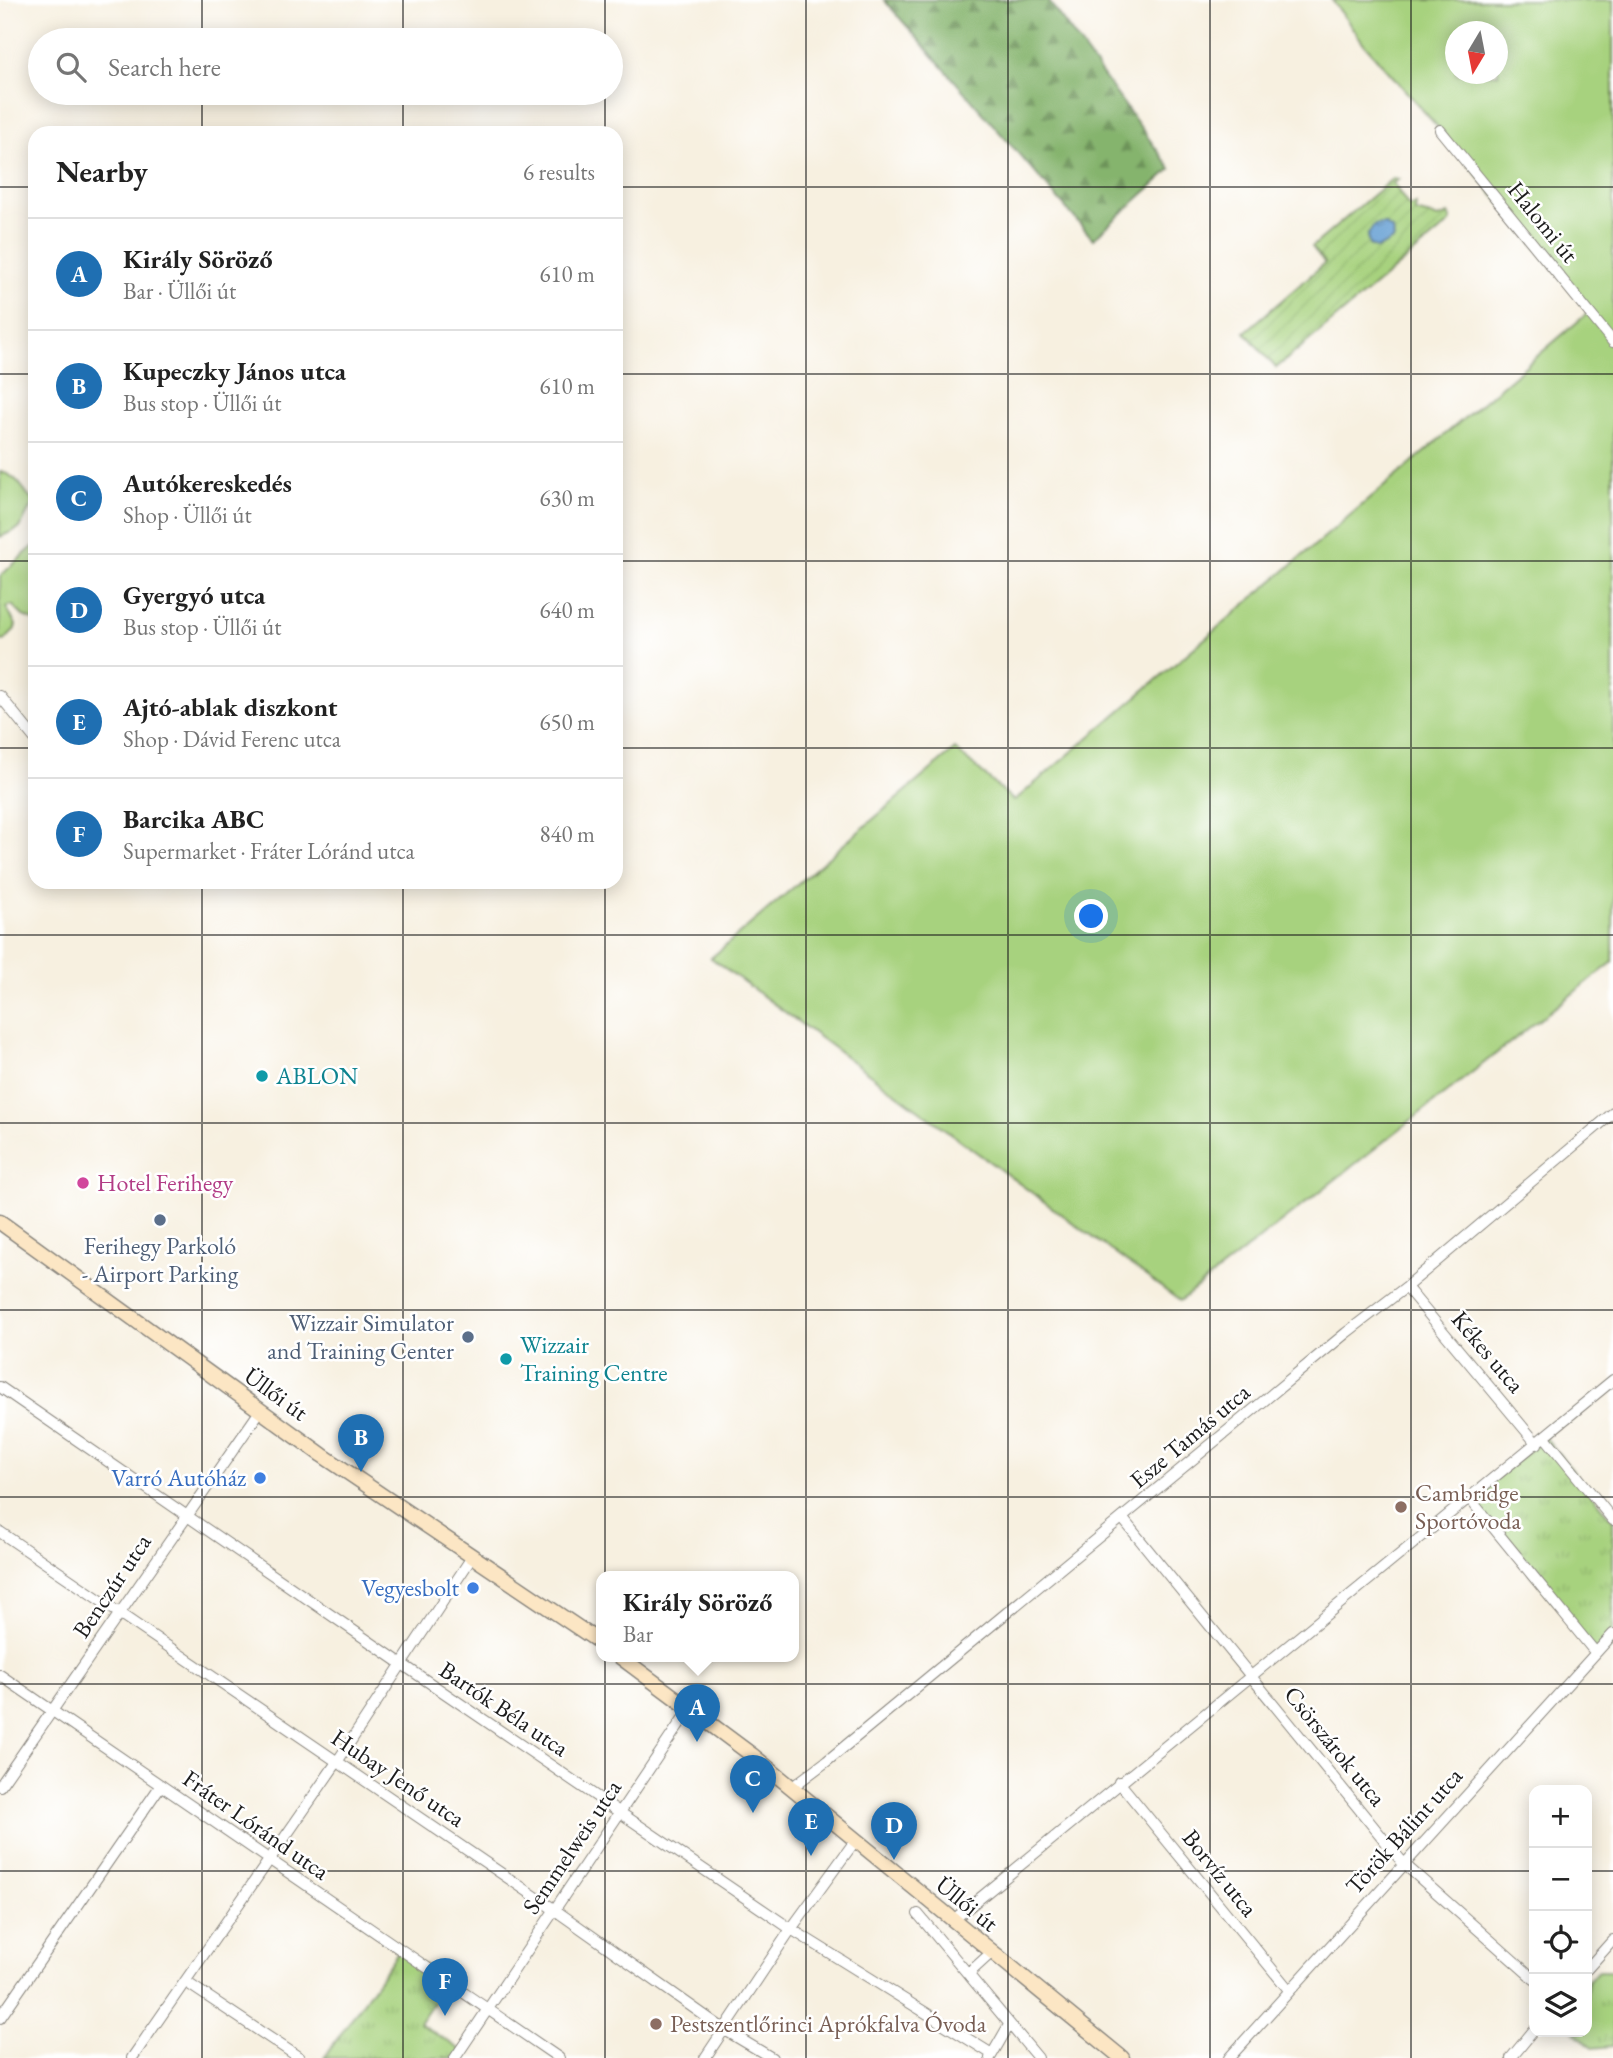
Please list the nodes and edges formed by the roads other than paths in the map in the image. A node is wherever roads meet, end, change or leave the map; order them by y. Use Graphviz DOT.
graph roads {
  1 [pos="1440,130"];
  2 [pos="1613,342"];
  3 [pos="0,696"];
  4 [pos="28,730"];
  5 [pos="1613,1113"];
  6 [pos="0,1222"];
  7 [pos="1406,1287"];
  8 [pos="1613,1380"];
  9 [pos="0,1387"];
  10 [pos="260,1411"];
  11 [pos="1541,1441"];
  12 [pos="1470,1499"];
  13 [pos="187,1514"];
  14 [pos="1123,1519"];
  15 [pos="1613,1520"];
  16 [pos="0,1532"];
  17 [pos="472,1557"];
  18 [pos="119,1614"];
  19 [pos="1613,1634"];
  20 [pos="596,1640"];
  21 [pos="1595,1652"];
  22 [pos="627,1662"];
  23 [pos="402,1664"];
  24 [pos="0,1675"];
  25 [pos="1250,1675"];
  26 [pos="690,1708"];
  27 [pos="53,1711"];
  28 [pos="337,1762"];
  29 [pos="1119,1782"];
  30 [pos="162,1785"];
  31 [pos="0,1786"];
  32 [pos="791,1788"];
  33 [pos="620,1813"];
  34 [pos="855,1841"];
  35 [pos="268,1861"];
  36 [pos="1403,1863"];
  37 [pos="555,1910"];
  38 [pos="918,1914"];
  39 [pos="952,1921"];
  40 [pos="791,1929"];
  41 [pos="1612,1946"];
  42 [pos="990,1953"];
  43 [pos="1592,1964"];
  44 [pos="968,1974"];
  45 [pos="1529,1975"];
  46 [pos="186,1982"];
  47 [pos="1289,1990"];
  48 [pos="488,2009"];
  49 [pos="0,2018"];
  50 [pos="1009,2025"];
  51 [pos="725,2030"];
  52 [pos="1529,2036"];
  53 [pos="991,2056"];
  54 [pos="295,2057"];
  55 [pos="132,2058"];
  56 [pos="455,2058"];
  57 [pos="559,2058"];
  58 [pos="705,2058"];
  59 [pos="772,2058"];
  60 [pos="1038,2058"];
  61 [pos="1122,2058"];
  62 [pos="1229,2058"];
  63 [pos="1511,2058"];
  1 -- 2 [label="street, Halomi út"];
  3 -- 4 [label="street"];
  5 -- 7 [label="street, Esze Tamás utca"];
  6 -- 10 [label="main road, Üllői út"];
  7 -- 11 [label="street, Kékes utca"];
  7 -- 14 [label="street, Esze Tamás utca"];
  8 -- 11 [label="street"];
  9 -- 13 [label="street, Bartók Béla utca"];
  10 -- 13 [label="street, Benczúr utca"];
  10 -- 17 [label="main road, Üllői út"];
  11 -- 12 [label="street"];
  11 -- 15 [label="street, Kékes utca"];
  12 -- 21 [label="street"];
  12 -- 25 [label="street"];
  13 -- 18 [label="street, Benczúr utca"];
  13 -- 23 [label="street, Bartók Béla utca"];
  14 -- 25 [label="street, Csörszárok utca"];
  14 -- 32 [label="street, Esze Tamás utca"];
  16 -- 18 [label="street, Hubay Jenő utca"];
  17 -- 20 [label="main road, Üllői út"];
  17 -- 23 [label="street"];
  18 -- 27 [label="street, Benczúr utca"];
  18 -- 28 [label="street, Hubay Jenő utca"];
  19 -- 21 [label="street, Török Bálint utca"];
  21 -- 36 [label="street, Török Bálint utca"];
  22 -- 26 [label="main road, Üllői út"];
  23 -- 28 [label="street"];
  23 -- 33 [label="street, Bartók Béla utca"];
  24 -- 27 [label="street, Fráter Lóránd utca"];
  25 -- 29 [label="street"];
  25 -- 36 [label="street, Csörszárok utca"];
  26 -- 32 [label="main road, Üllői út"];
  26 -- 33 [label="street, Semmelweis utca"];
  27 -- 30 [label="street, Fráter Lóránd utca"];
  27 -- 31 [label="street, Benczúr utca"];
  28 -- 35 [label="street"];
  28 -- 37 [label="street, Hubay Jenő utca"];
  29 -- 39 [label="street"];
  29 -- 47 [label="street, Borvíz utca"];
  30 -- 35 [label="street, Fráter Lóránd utca"];
  30 -- 49 [label="street"];
  32 -- 34 [label="main road, Üllői út"];
  33 -- 37 [label="street, Semmelweis utca"];
  33 -- 40 [label="street, Bartók Béla utca"];
  34 -- 39 [label="main road, Üllői út"];
  34 -- 40 [label="street"];
  35 -- 46 [label="street"];
  35 -- 48 [label="street, Fráter Lóránd utca"];
  36 -- 45 [label="street, Csörszárok utca"];
  36 -- 47 [label="street, Török Bálint utca"];
  37 -- 48 [label="street, Semmelweis utca"];
  37 -- 51 [label="street, Hubay Jenő utca"];
  38 -- 44 [label="street"];
  39 -- 42 [label="main road, Üllői út"];
  40 -- 51 [label="street"];
  40 -- 53 [label="street, Bartók Béla utca"];
  41 -- 43 [label="street"];
  42 -- 44 [label="street"];
  42 -- 61 [label="main road, Üllői út"];
  44 -- 50 [label="street"];
  46 -- 54 [label="street"];
  46 -- 55 [label="street"];
  47 -- 62 [label="street, Török Bálint utca"];
  48 -- 56 [label="street, Semmelweis utca"];
  48 -- 57 [label="street, Fráter Lóránd utca"];
  50 -- 53 [label="street"];
  50 -- 60 [label="street"];
  51 -- 58 [label="street"];
  51 -- 59 [label="street, Hubay Jenő utca"];
  52 -- 63 [label="street"];
}
